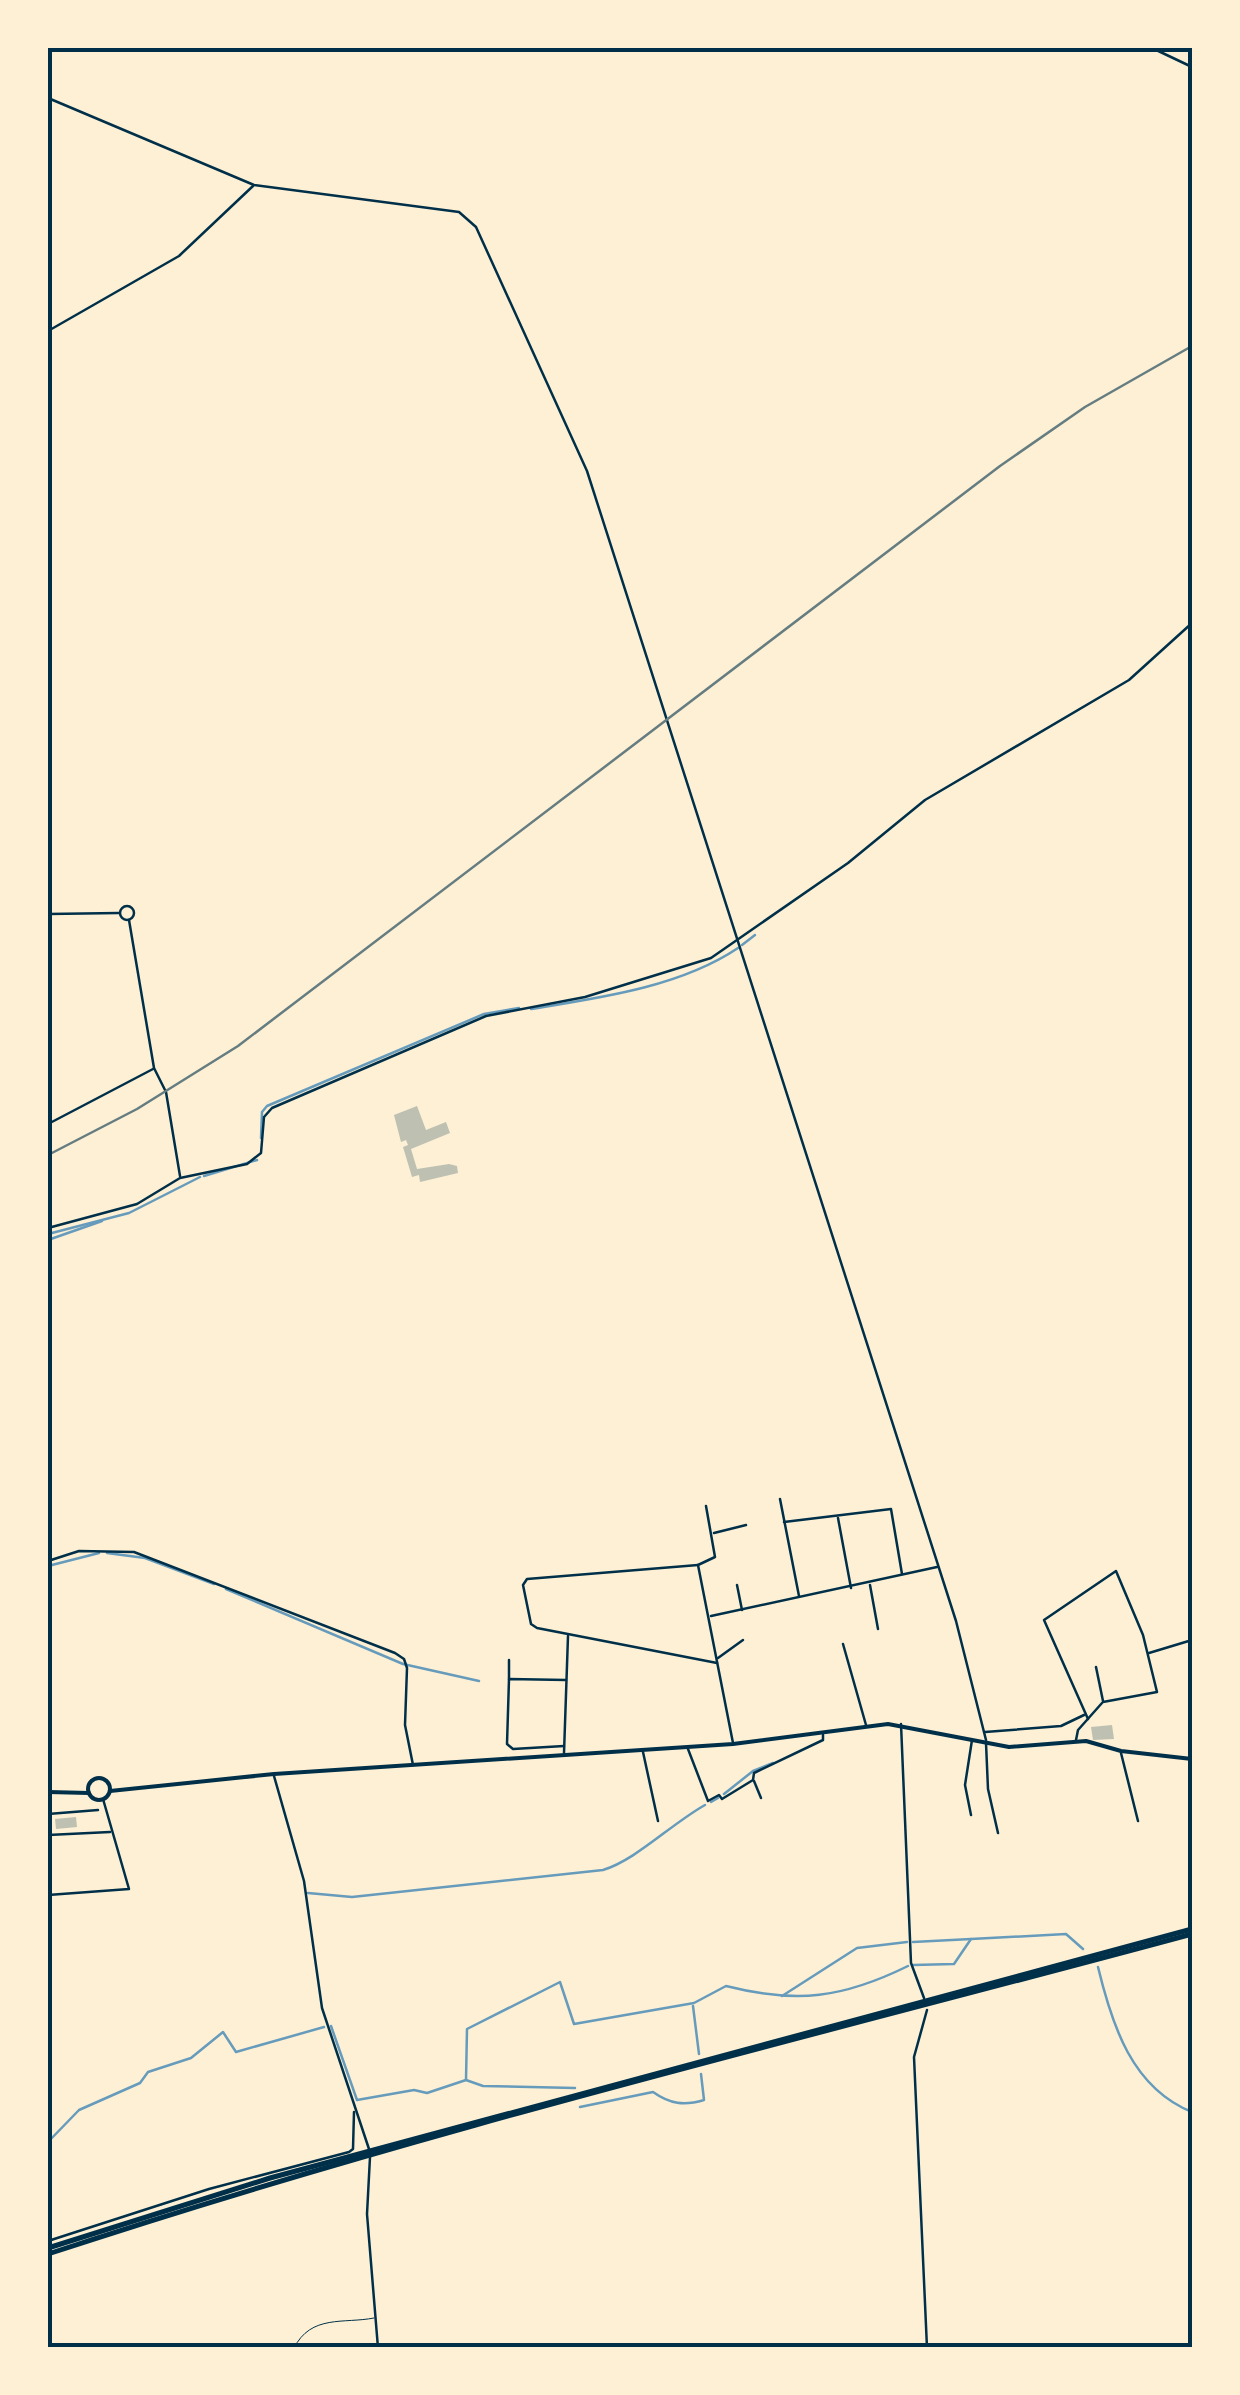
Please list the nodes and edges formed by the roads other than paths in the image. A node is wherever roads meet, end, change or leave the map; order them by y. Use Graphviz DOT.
graph roads {
  1 [pos="1152,48"];
  2 [pos="1192,67"];
  3 [pos="48,98"];
  4 [pos="254,184"];
  5 [pos="48,331"];
  6 [pos="1192,623"];
  7 [pos="120,913"];
  8 [pos="48,914"];
  9 [pos="129,920"];
  10 [pos="738,940"];
  11 [pos="154,1068"];
  12 [pos="48,1124"];
  13 [pos="180,1178"];
  14 [pos="48,1228"];
  15 [pos="780,1500"];
  16 [pos="706,1506"];
  17 [pos="838,1516"];
  18 [pos="784,1522"];
  19 [pos="746,1526"];
  20 [pos="712,1534"];
  21 [pos="48,1562"];
  22 [pos="698,1564"];
  23 [pos="939,1567"];
  24 [pos="902,1576"];
  25 [pos="870,1584"];
  26 [pos="737,1585"];
  27 [pos="852,1588"];
  28 [pos="799,1599"];
  29 [pos="742,1611"];
  30 [pos="709,1617"];
  31 [pos="878,1629"];
  32 [pos="568,1635"];
  33 [pos="744,1640"];
  34 [pos="1192,1640"];
  35 [pos="843,1644"];
  36 [pos="1148,1654"];
  37 [pos="508,1660"];
  38 [pos="717,1661"];
  39 [pos="1096,1667"];
  40 [pos="509,1679"];
  41 [pos="566,1680"];
  42 [pos="1104,1702"];
  43 [pos="1087,1717"];
  44 [pos="902,1724"];
  45 [pos="866,1727"];
  46 [pos="985,1732"];
  47 [pos="823,1734"];
  48 [pos="972,1738"];
  49 [pos="1076,1741"];
  50 [pos="986,1742"];
  51 [pos="733,1744"];
  52 [pos="564,1746"];
  53 [pos="688,1748"];
  54 [pos="642,1751"];
  55 [pos="1120,1751"];
  56 [pos="564,1756"];
  57 [pos="1192,1759"];
  58 [pos="414,1766"];
  59 [pos="274,1774"];
  60 [pos="753,1780"];
  61 [pos="89,1784"];
  62 [pos="109,1784"];
  63 [pos="124,1787"];
  64 [pos="76,1790"];
  65 [pos="110,1791"];
  66 [pos="48,1792"];
  67 [pos="89,1793"];
  68 [pos="761,1798"];
  69 [pos="103,1799"];
  70 [pos="98,1810"];
  71 [pos="48,1814"];
  72 [pos="971,1815"];
  73 [pos="658,1821"];
  74 [pos="1138,1822"];
  75 [pos="112,1832"];
  76 [pos="998,1833"];
  77 [pos="48,1836"];
  78 [pos="48,1895"];
  79 [pos="1192,1932"];
  80 [pos="924,1998"];
  81 [pos="927,2010"];
  82 [pos="354,2110"];
  83 [pos="48,2248"];
  84 [pos="376,2317"];
  85 [pos="270,2348"];
  86 [pos="282,2348"];
  87 [pos="294,2348"];
  88 [pos="378,2348"];
  89 [pos="928,2348"];
  1 -- 2 [label="street"];
  3 -- 4 [label="street"];
  4 -- 5 [label="street"];
  4 -- 10 [label="street"];
  6 -- 10 [label="street"];
  7 -- 8 [label="street"];
  7 -- 9 [label="street"];
  7 -- 9 [label="street"];
  9 -- 11 [label="street"];
  10 -- 13 [label="street"];
  10 -- 23 [label="street"];
  11 -- 12 [label="street"];
  11 -- 13 [label="street"];
  13 -- 14 [label="street"];
  15 -- 18 [label="street"];
  16 -- 20 [label="street"];
  17 -- 18 [label="street"];
  17 -- 24 [label="street"];
  17 -- 27 [label="street"];
  18 -- 28 [label="street"];
  19 -- 20 [label="street"];
  20 -- 22 [label="street"];
  21 -- 58 [label="street"];
  22 -- 30 [label="street"];
  22 -- 32 [label="street"];
  23 -- 24 [label="street"];
  23 -- 46 [label="street"];
  24 -- 25 [label="street"];
  25 -- 27 [label="street"];
  25 -- 31 [label="street"];
  26 -- 29 [label="street"];
  27 -- 28 [label="street"];
  28 -- 29 [label="street"];
  29 -- 30 [label="street"];
  30 -- 38 [label="street"];
  32 -- 38 [label="street"];
  32 -- 41 [label="street"];
  33 -- 38 [label="street"];
  34 -- 36 [label="street"];
  35 -- 45 [label="street"];
  36 -- 42 [label="street"];
  36 -- 43 [label="street"];
  37 -- 40 [label="street"];
  38 -- 51 [label="street"];
  39 -- 42 [label="street"];
  40 -- 41 [label="street"];
  40 -- 52 [label="street"];
  41 -- 52 [label="street"];
  42 -- 43 [label="street"];
  43 -- 46 [label="street"];
  43 -- 49 [label="street"];
  44 -- 45 [label="main road"];
  44 -- 48 [label="main road"];
  44 -- 80 [label="street"];
  45 -- 47 [label="main road"];
  46 -- 50 [label="street"];
  47 -- 51 [label="main road"];
  47 -- 60 [label="street"];
  48 -- 50 [label="main road"];
  48 -- 72 [label="street"];
  49 -- 50 [label="main road"];
  49 -- 55 [label="main road"];
  50 -- 76 [label="street"];
  51 -- 53 [label="main road"];
  52 -- 56 [label="street"];
  53 -- 54 [label="main road"];
  53 -- 60 [label="street"];
  54 -- 56 [label="main road"];
  54 -- 73 [label="street"];
  55 -- 57 [label="main road"];
  55 -- 74 [label="street"];
  56 -- 58 [label="main road"];
  58 -- 59 [label="main road"];
  59 -- 63 [label="main road"];
  59 -- 82 [label="street"];
  60 -- 68 [label="street"];
  61 -- 62 [label="main road"];
  61 -- 64 [label="main road"];
  61 -- 67 [label="main road"];
  62 -- 63 [label="main road"];
  62 -- 65 [label="main road"];
  63 -- 65 [label="main road"];
  64 -- 66 [label="main road"];
  64 -- 67 [label="main road"];
  65 -- 69 [label="main road"];
  67 -- 69 [label="main road"];
  69 -- 75 [label="street"];
  70 -- 71 [label="street"];
  75 -- 77 [label="street"];
  75 -- 78 [label="street"];
  79 -- 83 [label="highway"];
  81 -- 89 [label="street"];
  82 -- 83 [label="street"];
  82 -- 84 [label="street"];
  84 -- 87 [label="lane"];
  84 -- 88 [label="street"];
  85 -- 86 [label="lane"];
}
